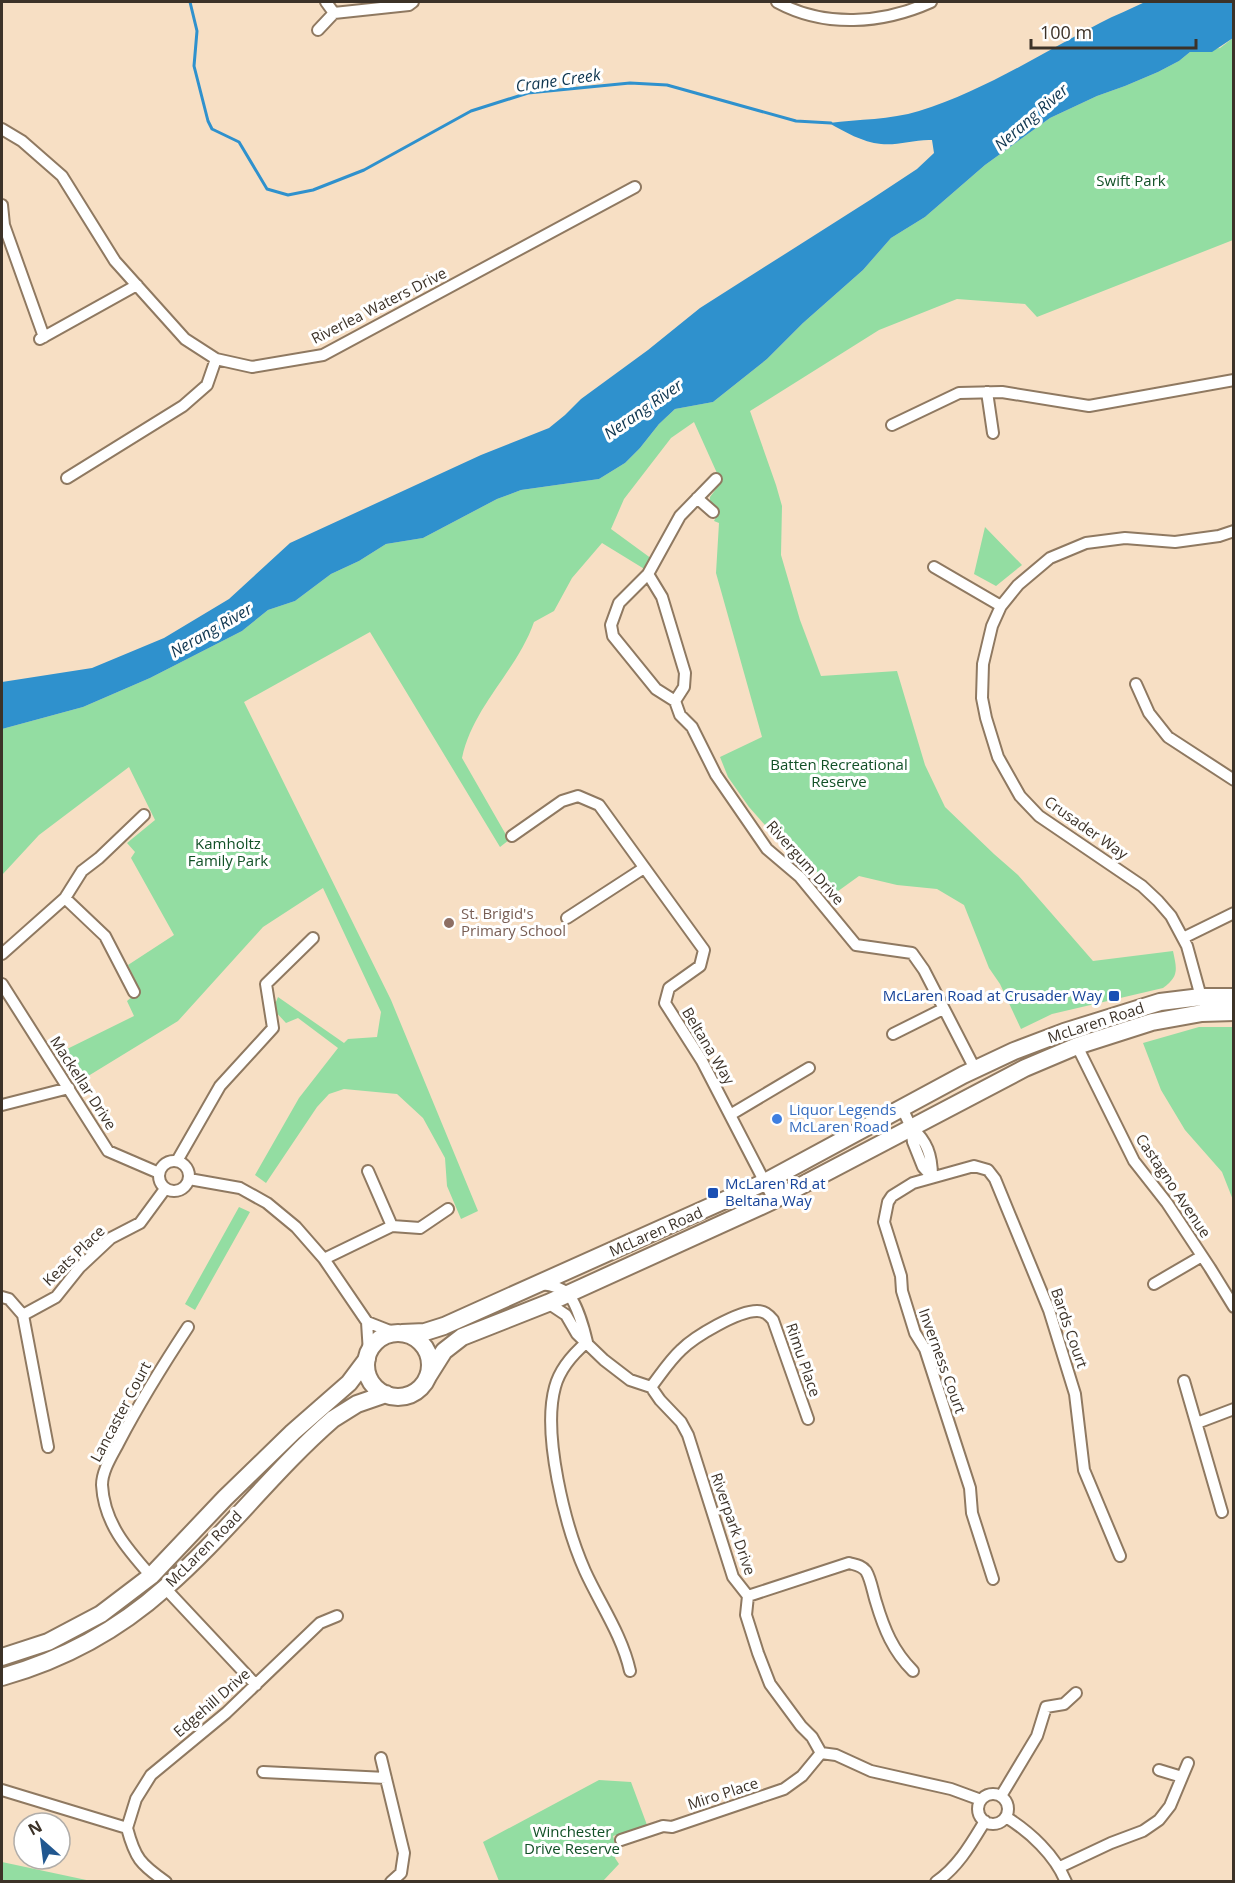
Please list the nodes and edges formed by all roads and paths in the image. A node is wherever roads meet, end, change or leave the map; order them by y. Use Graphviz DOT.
graph roads {
  1 [pos="326,2"];
  2 [pos="413,2"];
  3 [pos="777,2"];
  4 [pos="930,2"];
  5 [pos="334,13"];
  6 [pos="318,30"];
  7 [pos="2,129"];
  8 [pos="635,187"];
  9 [pos="2,205"];
  10 [pos="137,285"];
  11 [pos="216,359"];
  12 [pos="1233,380"];
  13 [pos="987,392"];
  14 [pos="892,425"];
  15 [pos="993,433"];
  16 [pos="66,478"];
  17 [pos="716,479"];
  18 [pos="697,498"];
  19 [pos="713,512"];
  20 [pos="1233,534"];
  21 [pos="934,567"];
  22 [pos="648,574"];
  23 [pos="1001,606"];
  24 [pos="1136,684"];
  25 [pos="675,701"];
  26 [pos="1233,780"];
  27 [pos="144,815"];
  28 [pos="512,836"];
  29 [pos="644,868"];
  30 [pos="65,898"];
  31 [pos="1233,913"];
  32 [pos="567,918"];
  33 [pos="313,938"];
  34 [pos="1183,938"];
  35 [pos="2,954"];
  36 [pos="2,984"];
  37 [pos="134,992"];
  38 [pos="1201,997"];
  39 [pos="1233,997"];
  40 [pos="943,1009"];
  41 [pos="1233,1012"];
  42 [pos="893,1034"];
  43 [pos="1077,1046"];
  44 [pos="809,1068"];
  45 [pos="975,1069"];
  46 [pos="69,1088"];
  47 [pos="2,1105"];
  48 [pos="902,1108"];
  49 [pos="730,1115"];
  50 [pos="911,1127"];
  51 [pos="177,1161"];
  52 [pos="368,1171"];
  53 [pos="159,1173"];
  54 [pos="932,1177"];
  55 [pos="189,1179"];
  56 [pos="765,1182"];
  57 [pos="165,1189"];
  58 [pos="774,1200"];
  59 [pos="448,1209"];
  60 [pos="392,1226"];
  61 [pos="1202,1256"];
  62 [pos="324,1259"];
  63 [pos="541,1284"];
  64 [pos="1154,1284"];
  65 [pos="568,1294"];
  66 [pos="2,1297"];
  67 [pos="548,1303"];
  68 [pos="1233,1307"];
  69 [pos="23,1315"];
  70 [pos="368,1322"];
  71 [pos="188,1327"];
  72 [pos="399,1333"];
  73 [pos="586,1342"];
  74 [pos="368,1356"];
  75 [pos="427,1378"];
  76 [pos="1184,1381"];
  77 [pos="651,1387"];
  78 [pos="386,1394"];
  79 [pos="1233,1409"];
  80 [pos="808,1419"];
  81 [pos="1197,1423"];
  82 [pos="48,1447"];
  83 [pos="1222,1512"];
  84 [pos="1120,1556"];
  85 [pos="151,1576"];
  86 [pos="993,1579"];
  87 [pos="165,1588"];
  88 [pos="748,1596"];
  89 [pos="337,1616"];
  90 [pos="2,1657"];
  91 [pos="630,1671"];
  92 [pos="913,1671"];
  93 [pos="2,1677"];
  94 [pos="256,1685"];
  95 [pos="1076,1693"];
  96 [pos="821,1753"];
  97 [pos="381,1758"];
  98 [pos="1188,1763"];
  99 [pos="1159,1770"];
  100 [pos="263,1772"];
  101 [pos="1182,1777"];
  102 [pos="386,1778"];
  103 [pos="2,1790"];
  104 [pos="1001,1796"];
  105 [pos="981,1800"];
  106 [pos="1006,1817"];
  107 [pos="985,1821"];
  108 [pos="127,1828"];
  109 [pos="621,1840"];
  110 [pos="1060,1867"];
  111 [pos="166,1881"];
  112 [pos="391,1881"];
  113 [pos="936,1881"];
  114 [pos="1066,1881"];
  1 -- 5 [label="street"];
  2 -- 5 [label="street"];
  3 -- 4 [label="street"];
  5 -- 6 [label="street"];
  7 -- 10 [label="street, Riverlea Waters Drive"];
  8 -- 11 [label="street, Riverlea Waters Drive"];
  9 -- 10 [label="street"];
  10 -- 11 [label="street, Riverlea Waters Drive"];
  11 -- 16 [label="street"];
  12 -- 13 [label="street"];
  13 -- 14 [label="street"];
  13 -- 15 [label="street"];
  17 -- 18 [label="street, Rivergum Drive"];
  18 -- 19 [label="street"];
  18 -- 22 [label="street, Rivergum Drive"];
  20 -- 23 [label="street, Crusader Way"];
  21 -- 23 [label="street"];
  22 -- 25 [label="street"];
  22 -- 25 [label="street, Rivergum Drive"];
  23 -- 34 [label="street, Crusader Way"];
  24 -- 26 [label="street"];
  25 -- 40 [label="street, Rivergum Drive"];
  27 -- 30 [label="street"];
  28 -- 29 [label="street, Beltana Way"];
  29 -- 32 [label="street"];
  29 -- 49 [label="street, Beltana Way"];
  30 -- 35 [label="street"];
  30 -- 37 [label="street"];
  31 -- 34 [label="street"];
  33 -- 51 [label="street"];
  34 -- 38 [label="street, Crusader Way"];
  36 -- 46 [label="street, Mackellar Drive"];
  38 -- 39 [label="main road, McLaren Road"];
  38 -- 45 [label="main road, McLaren Road"];
  40 -- 42 [label="street"];
  40 -- 45 [label="street, Rivergum Drive"];
  41 -- 43 [label="main road, McLaren Road"];
  43 -- 50 [label="main road, McLaren Road"];
  43 -- 61 [label="street, Castagno Avenue"];
  44 -- 49 [label="street"];
  45 -- 48 [label="main road, McLaren Road"];
  46 -- 47 [label="street"];
  46 -- 53 [label="street, Mackellar Drive"];
  48 -- 50 [label="street"];
  48 -- 56 [label="main road, McLaren Road"];
  49 -- 56 [label="street, Beltana Way"];
  50 -- 54 [label="street"];
  50 -- 58 [label="main road, McLaren Road"];
  51 -- 53 [label="street"];
  51 -- 55 [label="street"];
  52 -- 60 [label="street"];
  53 -- 57 [label="street"];
  54 -- 84 [label="street, Bards Court"];
  54 -- 86 [label="street, Inverness Court"];
  55 -- 57 [label="street"];
  55 -- 62 [label="street"];
  56 -- 58 [label="street, Beltana Way"];
  56 -- 63 [label="main road, McLaren Road"];
  57 -- 69 [label="street, Keats Place"];
  58 -- 65 [label="main road, McLaren Road"];
  59 -- 60 [label="street"];
  60 -- 62 [label="street"];
  61 -- 64 [label="street"];
  61 -- 68 [label="street, Castagno Avenue"];
  62 -- 70 [label="street"];
  63 -- 65 [label="street"];
  63 -- 72 [label="main road, McLaren Road"];
  65 -- 67 [label="main road, McLaren Road"];
  65 -- 73 [label="street, Riverpark Drive"];
  66 -- 69 [label="street"];
  67 -- 73 [label="street, Riverpark Drive"];
  67 -- 75 [label="main road, McLaren Road"];
  69 -- 82 [label="street"];
  70 -- 72 [label="street"];
  70 -- 74 [label="street"];
  71 -- 85 [label="street, Lancaster Court"];
  72 -- 74 [label="main road"];
  72 -- 75 [label="main road"];
  73 -- 77 [label="street, Riverpark Drive"];
  73 -- 91 [label="street"];
  74 -- 78 [label="main road"];
  74 -- 85 [label="main road, McLaren Road"];
  75 -- 78 [label="main road"];
  76 -- 81 [label="street"];
  77 -- 80 [label="street, Rimu Place"];
  77 -- 88 [label="street, Riverpark Drive"];
  78 -- 87 [label="main road, McLaren Road"];
  79 -- 81 [label="street"];
  81 -- 83 [label="street"];
  85 -- 90 [label="main road, McLaren Road"];
  87 -- 93 [label="main road, McLaren Road"];
  87 -- 94 [label="street"];
  88 -- 92 [label="street"];
  88 -- 96 [label="street, Riverpark Drive"];
  89 -- 94 [label="street, Edgehill Drive"];
  94 -- 108 [label="street, Edgehill Drive"];
  95 -- 104 [label="street"];
  96 -- 105 [label="street"];
  96 -- 109 [label="street, Miro Place"];
  97 -- 102 [label="street"];
  98 -- 101 [label="street"];
  99 -- 101 [label="street"];
  100 -- 102 [label="street"];
  101 -- 110 [label="street"];
  102 -- 112 [label="street"];
  103 -- 108 [label="street"];
  104 -- 105 [label="street"];
  104 -- 106 [label="street"];
  105 -- 107 [label="street"];
  106 -- 107 [label="street"];
  106 -- 110 [label="street"];
  107 -- 113 [label="street"];
  108 -- 111 [label="street"];
  110 -- 114 [label="street"];
}
